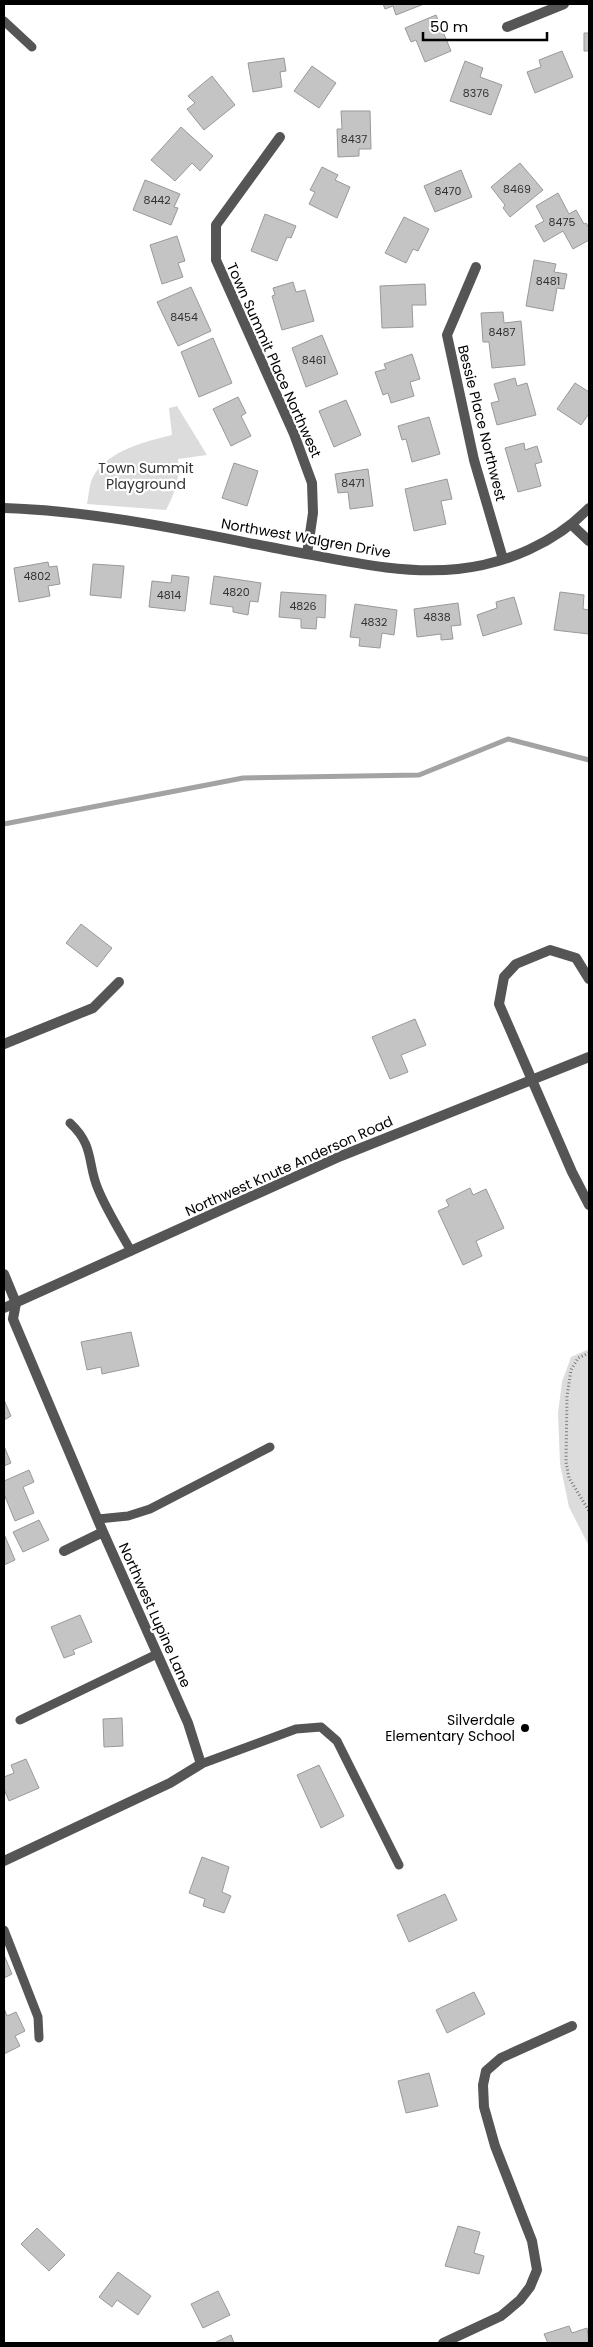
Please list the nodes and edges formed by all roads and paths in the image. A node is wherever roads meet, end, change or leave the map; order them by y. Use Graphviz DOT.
graph roads {
  1 [pos="564,4"];
  2 [pos="4,21"];
  3 [pos="507,27"];
  4 [pos="32,47"];
  5 [pos="280,137"];
  6 [pos="476,267"];
  7 [pos="4,508"];
  8 [pos="589,508"];
  9 [pos="572,525"];
  10 [pos="589,542"];
  11 [pos="307,554"];
  12 [pos="503,559"];
  13 [pos="589,979"];
  14 [pos="118,982"];
  15 [pos="4,1044"];
  16 [pos="589,1057"];
  17 [pos="531,1080"];
  18 [pos="70,1123"];
  19 [pos="589,1204"];
  20 [pos="131,1251"];
  21 [pos="4,1274"];
  22 [pos="16,1303"];
  23 [pos="4,1308"];
  24 [pos="589,1353"];
  25 [pos="270,1447"];
  26 [pos="589,1511"];
  27 [pos="98,1519"];
  28 [pos="103,1532"];
  29 [pos="64,1551"];
  30 [pos="157,1654"];
  31 [pos="20,1720"];
  32 [pos="201,1764"];
  33 [pos="4,1861"];
  34 [pos="399,1865"];
  35 [pos="4,1930"];
  36 [pos="572,2026"];
  37 [pos="39,2038"];
  38 [pos="443,2343"];
  1 -- 3 [label="street"];
  2 -- 4 [label="lane"];
  5 -- 11 [label="street, Town Summit Place Northwest"];
  6 -- 12 [label="street, Bessie Place Northwest"];
  7 -- 11 [label="street, Northwest Walgren Drive"];
  8 -- 9 [label="street, Northwest Walgren Drive"];
  9 -- 10 [label="street"];
  9 -- 12 [label="street, Northwest Walgren Drive"];
  11 -- 12 [label="street, Northwest Walgren Drive"];
  13 -- 17 [label="street"];
  14 -- 15 [label="street"];
  16 -- 17 [label="street, Northwest Knute Anderson Road"];
  17 -- 19 [label="street"];
  17 -- 20 [label="street, Northwest Knute Anderson Road"];
  18 -- 20 [label="lane"];
  20 -- 22 [label="street, Northwest Knute Anderson Road"];
  21 -- 22 [label="street, Northwest Lupine Lane"];
  22 -- 23 [label="street, Northwest Knute Anderson Road"];
  22 -- 27 [label="street, Northwest Lupine Lane"];
  24 -- 26 [label="path"];
  25 -- 27 [label="lane"];
  27 -- 28 [label="street, Northwest Lupine Lane"];
  28 -- 29 [label="street"];
  28 -- 30 [label="street, Northwest Lupine Lane"];
  30 -- 31 [label="lane"];
  30 -- 32 [label="street, Northwest Lupine Lane"];
  32 -- 33 [label="street"];
  32 -- 34 [label="lane"];
  35 -- 37 [label="lane"];
  36 -- 38 [label="street"];
}
